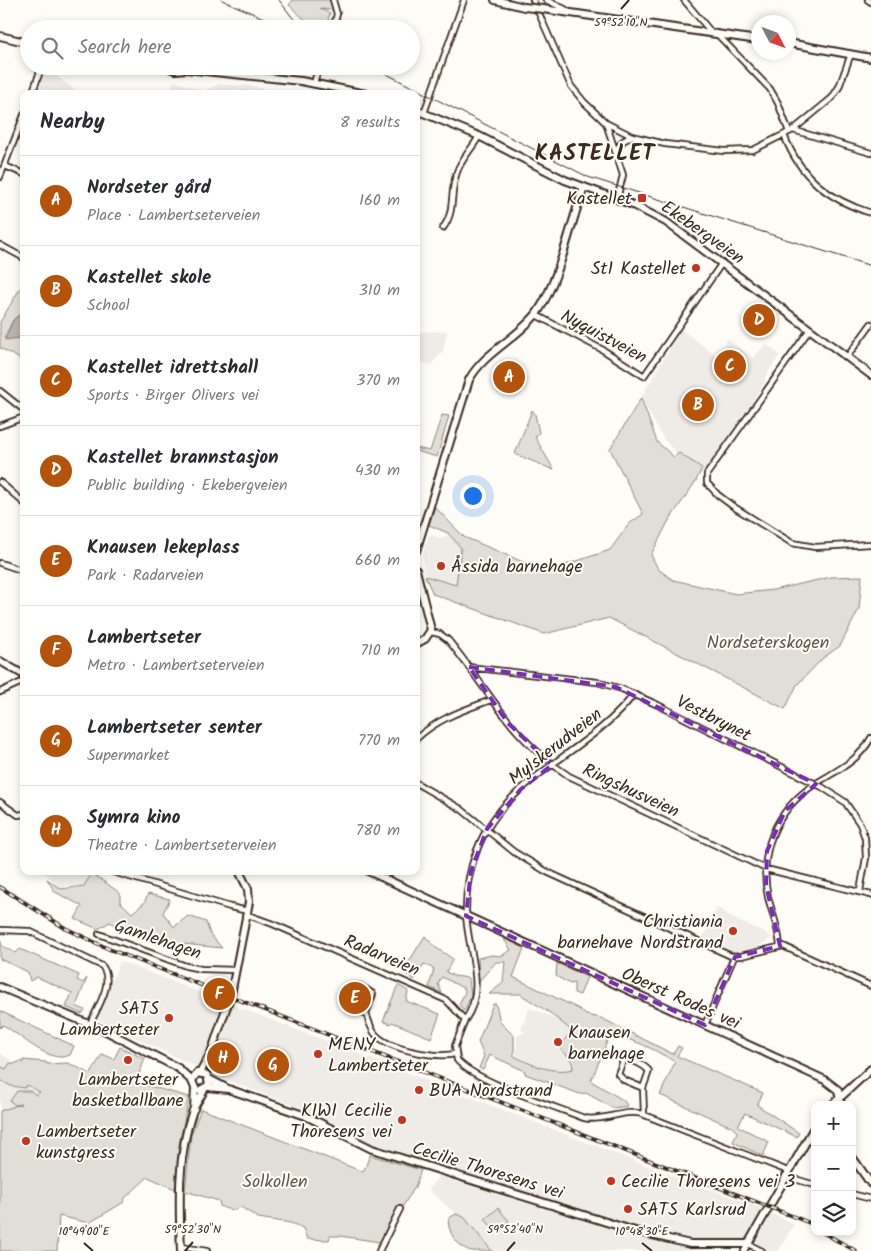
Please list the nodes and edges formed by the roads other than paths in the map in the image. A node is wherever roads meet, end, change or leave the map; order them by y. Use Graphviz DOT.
graph roads {
  1 [pos="333,0"];
  2 [pos="464,0"];
  3 [pos="495,0"];
  4 [pos="533,0"];
  5 [pos="546,0"];
  6 [pos="684,0"];
  7 [pos="570,13"];
  8 [pos="335,20"];
  9 [pos="714,32"];
  10 [pos="0,36"];
  11 [pos="751,39"];
  12 [pos="20,41"];
  13 [pos="796,45"];
  14 [pos="852,54"];
  15 [pos="871,58"];
  16 [pos="39,75"];
  17 [pos="244,75"];
  18 [pos="316,75"];
  19 [pos="314,83"];
  20 [pos="33,90"];
  21 [pos="347,90"];
  22 [pos="420,112"];
  23 [pos="424,113"];
  24 [pos="606,123"];
  25 [pos="20,125"];
  26 [pos="791,131"];
  27 [pos="479,136"];
  28 [pos="632,136"];
  29 [pos="784,136"];
  30 [pos="616,150"];
  31 [pos="871,153"];
  32 [pos="4,166"];
  33 [pos="20,172"];
  34 [pos="0,177"];
  35 [pos="584,187"];
  36 [pos="618,200"];
  37 [pos="871,213"];
  38 [pos="442,228"];
  39 [pos="0,246"];
  40 [pos="20,256"];
  41 [pos="722,263"];
  42 [pos="536,315"];
  43 [pos="871,324"];
  44 [pos="810,329"];
  45 [pos="846,357"];
  46 [pos="871,375"];
  47 [pos="0,391"];
  48 [pos="20,407"];
  49 [pos="20,418"];
  50 [pos="0,426"];
  51 [pos="0,482"];
  52 [pos="20,499"];
  53 [pos="420,536"];
  54 [pos="871,544"];
  55 [pos="0,563"];
  56 [pos="20,570"];
  57 [pos="420,587"];
  58 [pos="431,632"];
  59 [pos="420,642"];
  60 [pos="0,661"];
  61 [pos="469,667"];
  62 [pos="20,673"];
  63 [pos="20,683"];
  64 [pos="0,692"];
  65 [pos="634,694"];
  66 [pos="491,700"];
  67 [pos="420,736"];
  68 [pos="871,738"];
  69 [pos="551,764"];
  70 [pos="816,784"];
  71 [pos="420,785"];
  72 [pos="0,802"];
  73 [pos="20,815"];
  74 [pos="487,829"];
  75 [pos="766,869"];
  76 [pos="123,875"];
  77 [pos="241,875"];
  78 [pos="377,875"];
  79 [pos="860,891"];
  80 [pos="871,895"];
  81 [pos="248,913"];
  82 [pos="466,916"];
  83 [pos="0,930"];
  84 [pos="99,934"];
  85 [pos="780,946"];
  86 [pos="734,957"];
  87 [pos="237,970"];
  88 [pos="871,986"];
  89 [pos="0,987"];
  90 [pos="366,1014"];
  91 [pos="465,1020"];
  92 [pos="90,1024"];
  93 [pos="705,1025"];
  94 [pos="455,1054"];
  95 [pos="178,1068"];
  96 [pos="871,1069"];
  97 [pos="203,1075"];
  98 [pos="192,1081"];
  99 [pos="195,1088"];
  100 [pos="206,1088"];
  101 [pos="643,1088"];
  102 [pos="228,1089"];
  103 [pos="839,1096"];
  104 [pos="835,1101"];
  105 [pos="840,1101"];
  106 [pos="194,1108"];
  107 [pos="644,1114"];
  108 [pos="811,1133"];
  109 [pos="856,1163"];
  110 [pos="787,1174"];
  111 [pos="811,1183"];
  112 [pos="871,1184"];
  113 [pos="856,1195"];
  114 [pos="871,1199"];
  115 [pos="400,1209"];
  116 [pos="748,1244"];
  117 [pos="181,1249"];
  118 [pos="207,1251"];
  119 [pos="379,1251"];
  120 [pos="744,1251"];
  121 [pos="762,1251"];
  1 -- 8 [label="street"];
  2 -- 23 [label="street"];
  3 -- 7 [label="street, bridge"];
  4 -- 24 [label="street"];
  5 -- 7 [label="street"];
  6 -- 9 [label="street"];
  7 -- 9 [label="street"];
  9 -- 11 [label="street"];
  9 -- 26 [label="street"];
  10 -- 12 [label="street"];
  13 -- 14 [label="street"];
  14 -- 15 [label="street"];
  14 -- 26 [label="street"];
  16 -- 20 [label="street"];
  17 -- 19 [label="street"];
  18 -- 19 [label="street"];
  19 -- 21 [label="street"];
  22 -- 23 [label="street, Ekebergveien"];
  23 -- 27 [label="street, Ekebergveien"];
  24 -- 28 [label="street"];
  24 -- 30 [label="street"];
  25 -- 32 [label="street"];
  26 -- 29 [label="street"];
  26 -- 31 [label="street"];
  27 -- 35 [label="street, Ekebergveien"];
  27 -- 38 [label="street"];
  28 -- 29 [label="street"];
  28 -- 30 [label="street"];
  29 -- 37 [label="street"];
  30 -- 36 [label="street"];
  32 -- 33 [label="street"];
  32 -- 34 [label="street"];
  35 -- 36 [label="street, Ekebergveien"];
  35 -- 42 [label="street"];
  36 -- 41 [label="street, Ekebergveien"];
  39 -- 40 [label="street"];
  41 -- 42 [label="street, Nyquistveien"];
  41 -- 44 [label="street, Ekebergveien"];
  42 -- 53 [label="street"];
  43 -- 45 [label="street"];
  44 -- 45 [label="street, Ekebergveien"];
  44 -- 54 [label="street"];
  45 -- 46 [label="street, Ekebergveien"];
  47 -- 48 [label="street"];
  49 -- 50 [label="street"];
  51 -- 52 [label="street"];
  55 -- 56 [label="street"];
  57 -- 58 [label="street"];
  58 -- 59 [label="street"];
  58 -- 61 [label="street, Ringshusveien"];
  60 -- 62 [label="street"];
  61 -- 65 [label="street, Vestbrynet"];
  61 -- 66 [label="street, Ringshusveien"];
  63 -- 64 [label="street"];
  65 -- 69 [label="street, Mylskerudveien"];
  65 -- 70 [label="street, Vestbrynet"];
  66 -- 67 [label="street"];
  66 -- 69 [label="street, Ringshusveien"];
  68 -- 70 [label="street"];
  69 -- 74 [label="street, Mylskerudveien"];
  69 -- 75 [label="street, Ringshusveien"];
  70 -- 75 [label="street"];
  70 -- 79 [label="street, Vestbrynet"];
  71 -- 74 [label="street"];
  72 -- 73 [label="street"];
  74 -- 82 [label="street, Mylskerudveien"];
  74 -- 86 [label="street"];
  75 -- 79 [label="street, Ringshusveien"];
  75 -- 85 [label="street"];
  76 -- 81 [label="street, Radarveien"];
  77 -- 81 [label="street"];
  78 -- 82 [label="street, Oberst Rodes vei"];
  79 -- 80 [label="street, Ringshusveien"];
  81 -- 87 [label="street"];
  81 -- 91 [label="street, Radarveien"];
  82 -- 91 [label="street, Mylskerudveien"];
  82 -- 93 [label="street, Oberst Rodes vei"];
  83 -- 92 [label="street"];
  84 -- 87 [label="street, Gamlehagen"];
  85 -- 86 [label="street"];
  85 -- 88 [label="street"];
  86 -- 93 [label="street"];
  87 -- 97 [label="street, bridge"];
  89 -- 92 [label="street"];
  90 -- 90 [label="street"];
  90 -- 94 [label="street"];
  91 -- 94 [label="street"];
  92 -- 95 [label="street"];
  93 -- 103 [label="street, Oberst Rodes vei"];
  94 -- 107 [label="street"];
  95 -- 97 [label="street, Cecilie Thoresens vei"];
  95 -- 98 [label="street"];
  96 -- 103 [label="street"];
  97 -- 98 [label="street"];
  97 -- 100 [label="street"];
  97 -- 102 [label="street, Cecilie Thoresens vei"];
  98 -- 99 [label="street"];
  99 -- 100 [label="street, Cecilie Thoresens vei"];
  99 -- 106 [label="street"];
  100 -- 102 [label="street, Cecilie Thoresens vei"];
  100 -- 106 [label="street"];
  101 -- 101 [label="street"];
  101 -- 107 [label="street"];
  102 -- 116 [label="street, Cecilie Thoresens vei"];
  103 -- 104 [label="street"];
  103 -- 105 [label="street"];
  106 -- 117 [label="street"];
  107 -- 110 [label="street"];
  108 -- 110 [label="street"];
  109 -- 112 [label="street"];
  110 -- 111 [label="street"];
  110 -- 116 [label="street"];
  113 -- 114 [label="street"];
  115 -- 119 [label="street"];
  116 -- 120 [label="street"];
  116 -- 121 [label="street"];
  117 -- 118 [label="street"];
}
